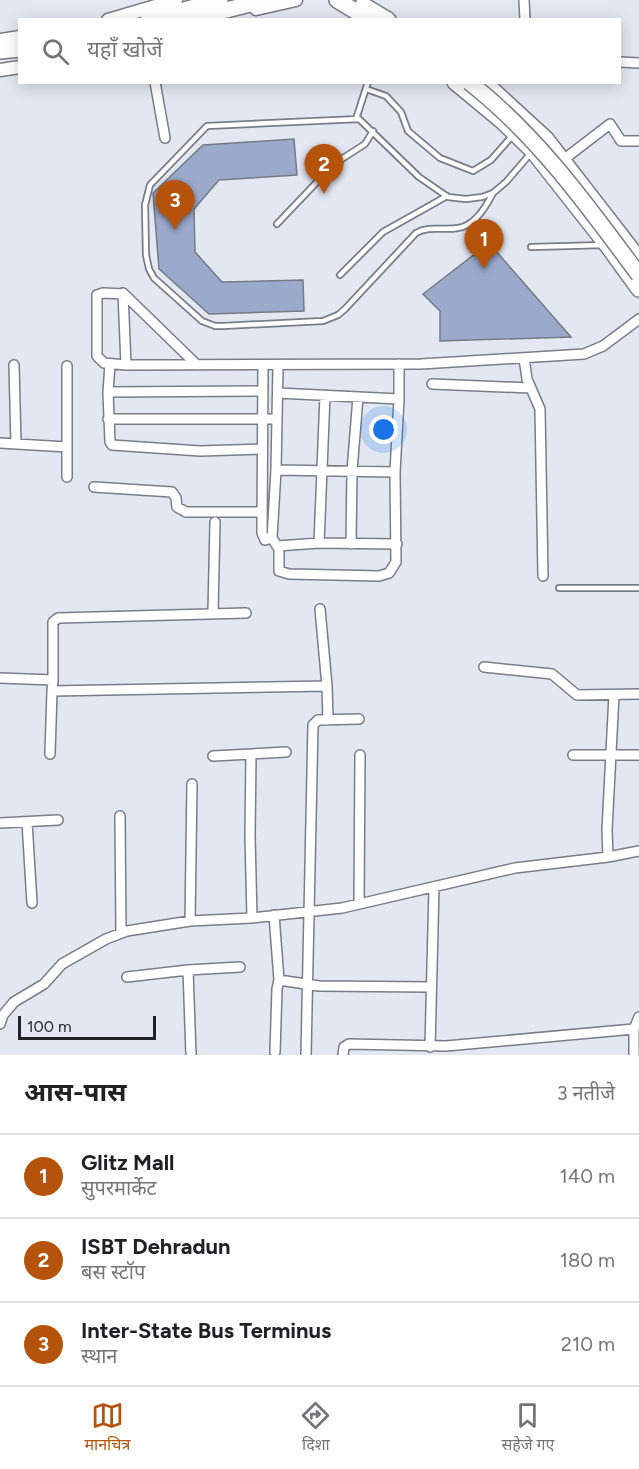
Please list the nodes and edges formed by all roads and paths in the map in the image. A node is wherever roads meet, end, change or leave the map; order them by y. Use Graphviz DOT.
graph roads {
  1 [pos="176,0"];
  2 [pos="220,0"];
  3 [pos="266,0"];
  4 [pos="296,0"];
  5 [pos="331,0"];
  6 [pos="337,0"];
  7 [pos="355,0"];
  8 [pos="524,0"];
  9 [pos="115,18"];
  10 [pos="155,18"];
  11 [pos="195,18"];
  12 [pos="222,18"];
  13 [pos="351,18"];
  14 [pos="367,18"];
  15 [pos="385,18"];
  16 [pos="525,18"];
  17 [pos="18,37"];
  18 [pos="0,40"];
  19 [pos="18,49"];
  20 [pos="0,51"];
  21 [pos="18,59"];
  22 [pos="0,61"];
  23 [pos="621,62"];
  24 [pos="639,63"];
  25 [pos="18,67"];
  26 [pos="0,70"];
  27 [pos="155,84"];
  28 [pos="367,84"];
  29 [pos="457,84"];
  30 [pos="471,84"];
  31 [pos="486,84"];
  32 [pos="366,89"];
  33 [pos="356,119"];
  34 [pos="373,131"];
  35 [pos="514,134"];
  36 [pos="165,138"];
  37 [pos="546,139"];
  38 [pos="639,141"];
  39 [pos="533,151"];
  40 [pos="563,160"];
  41 [pos="493,193"];
  42 [pos="447,196"];
  43 [pos="277,224"];
  44 [pos="607,245"];
  45 [pos="531,247"];
  46 [pos="639,259"];
  47 [pos="340,275"];
  48 [pos="639,275"];
  49 [pos="639,289"];
  50 [pos="123,293"];
  51 [pos="639,319"];
  52 [pos="524,358"];
  53 [pos="111,364"];
  54 [pos="399,364"];
  55 [pos="14,365"];
  56 [pos="126,365"];
  57 [pos="197,365"];
  58 [pos="264,365"];
  59 [pos="67,366"];
  60 [pos="278,366"];
  61 [pos="432,384"];
  62 [pos="531,388"];
  63 [pos="263,391"];
  64 [pos="108,392"];
  65 [pos="278,393"];
  66 [pos="325,395"];
  67 [pos="358,397"];
  68 [pos="399,399"];
  69 [pos="108,419"];
  70 [pos="261,419"];
  71 [pos="277,419"];
  72 [pos="0,443"];
  73 [pos="16,444"];
  74 [pos="67,447"];
  75 [pos="261,449"];
  76 [pos="322,470"];
  77 [pos="352,471"];
  78 [pos="395,472"];
  79 [pos="276,475"];
  80 [pos="68,477"];
  81 [pos="261,480"];
  82 [pos="94,487"];
  83 [pos="262,512"];
  84 [pos="215,522"];
  85 [pos="275,542"];
  86 [pos="319,543"];
  87 [pos="351,544"];
  88 [pos="397,544"];
  89 [pos="543,576"];
  90 [pos="559,588"];
  91 [pos="639,588"];
  92 [pos="320,609"];
  93 [pos="213,612"];
  94 [pos="246,613"];
  95 [pos="484,667"];
  96 [pos="0,678"];
  97 [pos="53,680"];
  98 [pos="327,686"];
  99 [pos="52,691"];
  100 [pos="639,694"];
  101 [pos="614,695"];
  102 [pos="358,719"];
  103 [pos="328,720"];
  104 [pos="286,752"];
  105 [pos="50,754"];
  106 [pos="251,754"];
  107 [pos="360,755"];
  108 [pos="573,755"];
  109 [pos="639,755"];
  110 [pos="213,756"];
  111 [pos="610,756"];
  112 [pos="192,783"];
  113 [pos="120,816"];
  114 [pos="57,820"];
  115 [pos="27,822"];
  116 [pos="0,823"];
  117 [pos="639,851"];
  118 [pos="608,857"];
  119 [pos="434,888"];
  120 [pos="32,903"];
  121 [pos="359,903"];
  122 [pos="311,911"];
  123 [pos="274,915"];
  124 [pos="252,918"];
  125 [pos="190,921"];
  126 [pos="121,933"];
  127 [pos="240,967"];
  128 [pos="188,969"];
  129 [pos="127,977"];
  130 [pos="279,980"];
  131 [pos="309,985"];
  132 [pos="431,987"];
  133 [pos="639,1017"];
  134 [pos="0,1024"];
  135 [pos="634,1029"];
  136 [pos="430,1047"];
  137 [pos="275,1052"];
  138 [pos="191,1055"];
  139 [pos="306,1055"];
  140 [pos="343,1055"];
  141 [pos="634,1055"];
  1 -- 9 [label="main road"];
  2 -- 10 [label="highway"];
  3 -- 11 [label="highway"];
  4 -- 12 [label="main road"];
  5 -- 13 [label="highway"];
  6 -- 14 [label="highway"];
  7 -- 15 [label="highway"];
  8 -- 16 [label="street"];
  17 -- 18 [label="main road"];
  19 -- 20 [label="highway"];
  21 -- 22 [label="highway"];
  23 -- 24 [label="street"];
  25 -- 26 [label="main road"];
  27 -- 36 [label="street"];
  28 -- 32 [label="lane"];
  29 -- 35 [label="highway"];
  30 -- 48 [label="highway, bridge"];
  31 -- 37 [label="highway"];
  32 -- 33 [label="lane"];
  32 -- 35 [label="lane"];
  33 -- 34 [label="lane"];
  33 -- 41 [label="lane"];
  34 -- 42 [label="lane"];
  34 -- 43 [label="lane"];
  35 -- 39 [label="highway"];
  37 -- 39 [label="lane"];
  37 -- 40 [label="highway"];
  38 -- 40 [label="street"];
  39 -- 41 [label="lane"];
  39 -- 44 [label="highway"];
  40 -- 46 [label="highway"];
  41 -- 42 [label="lane"];
  42 -- 47 [label="lane"];
  44 -- 45 [label="lane"];
  44 -- 49 [label="highway"];
  50 -- 53 [label="street"];
  50 -- 56 [label="street"];
  50 -- 57 [label="street"];
  51 -- 52 [label="street"];
  52 -- 54 [label="street"];
  52 -- 62 [label="street"];
  53 -- 56 [label="street"];
  53 -- 64 [label="street"];
  54 -- 60 [label="street"];
  54 -- 68 [label="street"];
  55 -- 73 [label="street"];
  56 -- 57 [label="street"];
  57 -- 58 [label="street"];
  58 -- 60 [label="street"];
  58 -- 63 [label="street"];
  59 -- 74 [label="street"];
  60 -- 65 [label="street"];
  61 -- 62 [label="street"];
  62 -- 89 [label="street"];
  63 -- 64 [label="street"];
  63 -- 70 [label="street"];
  64 -- 69 [label="street"];
  65 -- 66 [label="street"];
  65 -- 71 [label="street"];
  66 -- 67 [label="street"];
  66 -- 76 [label="street"];
  67 -- 68 [label="street"];
  67 -- 77 [label="street"];
  68 -- 78 [label="street"];
  69 -- 70 [label="street"];
  69 -- 75 [label="street"];
  70 -- 71 [label="street"];
  70 -- 75 [label="street"];
  71 -- 79 [label="street"];
  72 -- 73 [label="street"];
  73 -- 74 [label="street"];
  74 -- 80 [label="street"];
  75 -- 81 [label="street"];
  76 -- 77 [label="street"];
  76 -- 79 [label="street"];
  76 -- 86 [label="street"];
  77 -- 78 [label="street"];
  77 -- 87 [label="street"];
  78 -- 88 [label="street"];
  79 -- 81 [label="street"];
  79 -- 85 [label="street"];
  81 -- 83 [label="street"];
  82 -- 83 [label="street"];
  83 -- 85 [label="street"];
  84 -- 93 [label="street"];
  85 -- 86 [label="street"];
  85 -- 88 [label="street"];
  86 -- 87 [label="street"];
  87 -- 88 [label="street"];
  90 -- 91 [label="lane"];
  92 -- 98 [label="street"];
  93 -- 94 [label="street"];
  93 -- 97 [label="street"];
  95 -- 101 [label="street"];
  96 -- 97 [label="street"];
  97 -- 99 [label="street"];
  98 -- 99 [label="street"];
  98 -- 103 [label="street"];
  99 -- 105 [label="street"];
  100 -- 101 [label="street"];
  101 -- 111 [label="street"];
  102 -- 103 [label="street"];
  103 -- 122 [label="street"];
  104 -- 106 [label="street"];
  106 -- 110 [label="street"];
  106 -- 124 [label="street"];
  107 -- 121 [label="street"];
  108 -- 111 [label="street"];
  109 -- 111 [label="street"];
  111 -- 118 [label="street"];
  112 -- 125 [label="street"];
  113 -- 126 [label="street"];
  114 -- 115 [label="street"];
  115 -- 116 [label="street"];
  115 -- 120 [label="street"];
  117 -- 118 [label="street"];
  118 -- 119 [label="street"];
  119 -- 121 [label="street"];
  119 -- 132 [label="street"];
  121 -- 122 [label="street"];
  122 -- 123 [label="street"];
  122 -- 131 [label="street"];
  123 -- 124 [label="street"];
  123 -- 130 [label="street"];
  124 -- 125 [label="street"];
  125 -- 126 [label="street"];
  126 -- 134 [label="street"];
  127 -- 128 [label="street"];
  128 -- 129 [label="street"];
  128 -- 138 [label="street"];
  130 -- 131 [label="street"];
  130 -- 137 [label="street"];
  131 -- 132 [label="street"];
  131 -- 139 [label="street"];
  132 -- 136 [label="street"];
  133 -- 135 [label="street"];
  135 -- 136 [label="street"];
  135 -- 141 [label="street"];
  136 -- 140 [label="street"];
}
